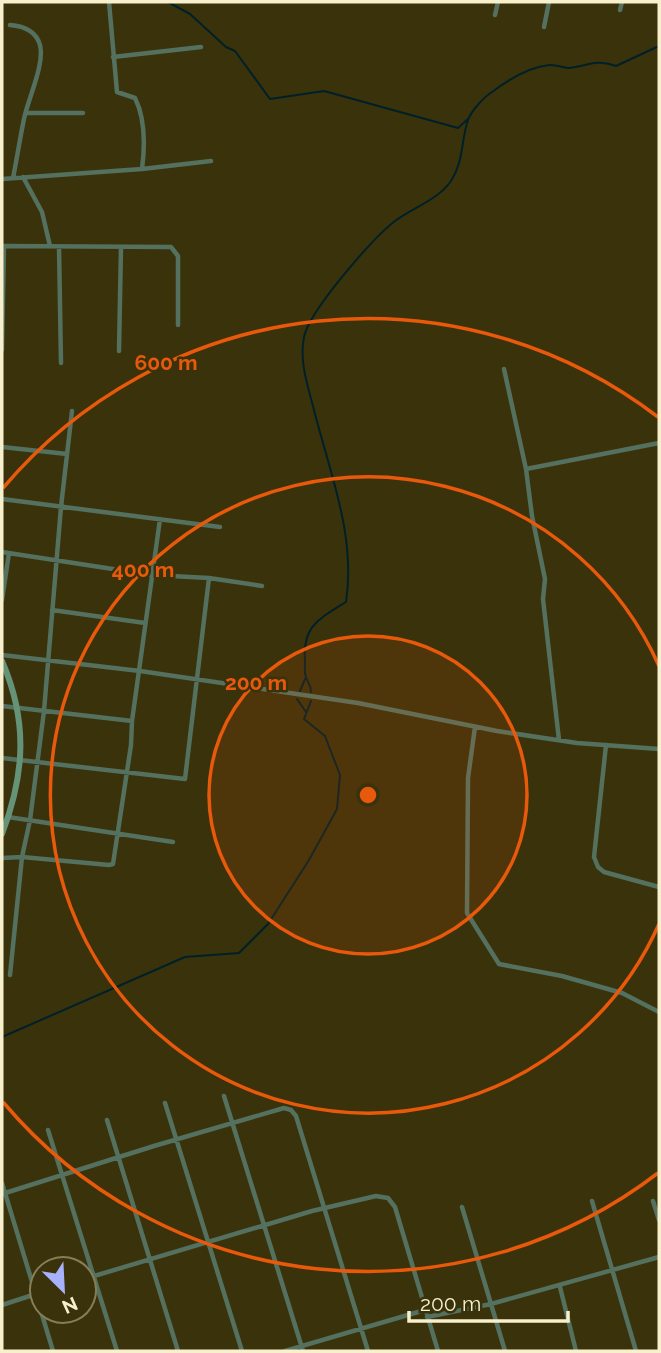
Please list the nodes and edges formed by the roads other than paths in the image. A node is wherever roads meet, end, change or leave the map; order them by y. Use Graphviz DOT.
graph roads {
  1 [pos="109,2"];
  2 [pos="498,2"];
  3 [pos="549,2"];
  4 [pos="622,2"];
  5 [pos="620,10"];
  6 [pos="495,15"];
  7 [pos="10,25"];
  8 [pos="544,27"];
  9 [pos="201,47"];
  10 [pos="113,57"];
  11 [pos="26,113"];
  12 [pos="83,113"];
  13 [pos="211,161"];
  14 [pos="142,169"];
  15 [pos="23,177"];
  16 [pos="13,178"];
  17 [pos="2,179"];
  18 [pos="3,246"];
  19 [pos="50,246"];
  20 [pos="60,247"];
  21 [pos="121,247"];
  22 [pos="178,325"];
  23 [pos="2,350"];
  24 [pos="119,351"];
  25 [pos="61,363"];
  26 [pos="504,369"];
  27 [pos="72,411"];
  28 [pos="659,443"];
  29 [pos="2,447"];
  30 [pos="67,454"];
  31 [pos="526,469"];
  32 [pos="2,499"];
  33 [pos="61,507"];
  34 [pos="160,519"];
  35 [pos="220,527"];
  36 [pos="2,552"];
  37 [pos="9,553"];
  38 [pos="57,559"];
  39 [pos="152,575"];
  40 [pos="209,578"];
  41 [pos="262,586"];
  42 [pos="2,600"];
  43 [pos="52,610"];
  44 [pos="145,623"];
  45 [pos="2,658"];
  46 [pos="47,661"];
  47 [pos="140,671"];
  48 [pos="196,679"];
  49 [pos="2,706"];
  50 [pos="18,707"];
  51 [pos="44,711"];
  52 [pos="132,721"];
  53 [pos="475,727"];
  54 [pos="559,740"];
  55 [pos="606,745"];
  56 [pos="659,749"];
  57 [pos="2,758"];
  58 [pos="19,761"];
  59 [pos="38,762"];
  60 [pos="127,772"];
  61 [pos="2,808"];
  62 [pos="11,809"];
  63 [pos="8,817"];
  64 [pos="30,820"];
  65 [pos="117,833"];
  66 [pos="2,834"];
  67 [pos="173,842"];
  68 [pos="22,857"];
  69 [pos="2,858"];
  70 [pos="659,887"];
  71 [pos="10,975"];
  72 [pos="659,1012"];
  73 [pos="224,1096"];
  74 [pos="166,1103"];
  75 [pos="107,1120"];
  76 [pos="233,1123"];
  77 [pos="48,1130"];
  78 [pos="177,1140"];
  79 [pos="118,1158"];
  80 [pos="62,1175"];
  81 [pos="2,1184"];
  82 [pos="3,1194"];
  83 [pos="653,1200"];
  84 [pos="592,1201"];
  85 [pos="462,1206"];
  86 [pos="326,1210"];
  87 [pos="659,1220"];
  88 [pos="265,1226"];
  89 [pos="208,1243"];
  90 [pos="89,1255"];
  91 [pos="659,1257"];
  92 [pos="150,1259"];
  93 [pos="611,1270"];
  94 [pos="28,1272"];
  95 [pos="98,1275"];
  96 [pos="98,1283"];
  97 [pos="560,1287"];
  98 [pos="28,1297"];
  99 [pos="491,1304"];
  100 [pos="2,1306"];
  101 [pos="425,1310"];
  102 [pos="427,1317"];
  103 [pos="45,1325"];
  104 [pos="360,1330"];
  105 [pos="302,1348"];
  106 [pos="53,1351"];
  107 [pos="117,1351"];
  108 [pos="178,1351"];
  109 [pos="242,1351"];
  110 [pos="285,1351"];
  111 [pos="368,1351"];
  112 [pos="438,1351"];
  113 [pos="505,1351"];
  114 [pos="576,1351"];
  115 [pos="636,1351"];
  1 -- 10 [label="street"];
  2 -- 6 [label="street"];
  3 -- 8 [label="street"];
  4 -- 5 [label="street"];
  7 -- 11 [label="street"];
  9 -- 10 [label="street"];
  10 -- 14 [label="street"];
  11 -- 12 [label="street"];
  11 -- 16 [label="street"];
  13 -- 14 [label="street"];
  14 -- 15 [label="street"];
  15 -- 16 [label="street"];
  15 -- 19 [label="street"];
  16 -- 17 [label="street"];
  18 -- 19 [label="street"];
  18 -- 23 [label="street"];
  19 -- 20 [label="street"];
  20 -- 21 [label="street"];
  20 -- 25 [label="street"];
  21 -- 22 [label="street"];
  21 -- 24 [label="street"];
  26 -- 31 [label="street"];
  27 -- 30 [label="street"];
  28 -- 31 [label="street"];
  29 -- 30 [label="street"];
  30 -- 33 [label="street"];
  31 -- 54 [label="street"];
  32 -- 33 [label="street"];
  33 -- 34 [label="street"];
  33 -- 38 [label="street"];
  34 -- 35 [label="street"];
  34 -- 39 [label="street"];
  36 -- 37 [label="street"];
  37 -- 38 [label="street"];
  37 -- 42 [label="street"];
  38 -- 39 [label="street"];
  38 -- 43 [label="street"];
  39 -- 40 [label="street"];
  39 -- 44 [label="street"];
  40 -- 41 [label="street"];
  40 -- 48 [label="street"];
  43 -- 44 [label="street"];
  43 -- 46 [label="street"];
  44 -- 47 [label="street"];
  45 -- 46 [label="street"];
  45 -- 50 [label="street"];
  46 -- 47 [label="street"];
  46 -- 51 [label="street"];
  47 -- 48 [label="street"];
  47 -- 52 [label="street"];
  48 -- 53 [label="street"];
  48 -- 60 [label="street"];
  49 -- 50 [label="street"];
  50 -- 51 [label="street"];
  50 -- 58 [label="street"];
  51 -- 52 [label="street"];
  51 -- 59 [label="street"];
  52 -- 60 [label="street"];
  53 -- 54 [label="street"];
  53 -- 72 [label="street"];
  54 -- 55 [label="street"];
  55 -- 56 [label="street"];
  55 -- 70 [label="street"];
  57 -- 58 [label="street"];
  58 -- 59 [label="street"];
  58 -- 62 [label="street"];
  59 -- 60 [label="street"];
  59 -- 64 [label="street"];
  60 -- 65 [label="street"];
  61 -- 62 [label="street"];
  62 -- 63 [label="street"];
  63 -- 64 [label="street"];
  63 -- 66 [label="street"];
  64 -- 65 [label="street"];
  64 -- 68 [label="street"];
  65 -- 67 [label="street"];
  65 -- 68 [label="street"];
  68 -- 69 [label="street"];
  68 -- 71 [label="street"];
  73 -- 76 [label="street"];
  74 -- 78 [label="street"];
  75 -- 79 [label="street"];
  76 -- 78 [label="street"];
  76 -- 86 [label="street"];
  76 -- 88 [label="street"];
  77 -- 80 [label="street"];
  78 -- 79 [label="street"];
  78 -- 89 [label="street"];
  79 -- 80 [label="street"];
  79 -- 92 [label="street"];
  80 -- 82 [label="street"];
  80 -- 90 [label="street"];
  81 -- 82 [label="street"];
  82 -- 94 [label="street"];
  83 -- 87 [label="street"];
  84 -- 93 [label="street"];
  85 -- 99 [label="street"];
  86 -- 88 [label="street"];
  86 -- 101 [label="street"];
  86 -- 104 [label="street"];
  88 -- 89 [label="street"];
  88 -- 105 [label="street"];
  89 -- 92 [label="street"];
  89 -- 109 [label="street"];
  91 -- 93 [label="street"];
  92 -- 95 [label="street"];
  92 -- 108 [label="street"];
  93 -- 97 [label="street"];
  93 -- 115 [label="street"];
  96 -- 107 [label="street"];
  97 -- 99 [label="street"];
  97 -- 114 [label="street"];
  98 -- 100 [label="street"];
  99 -- 102 [label="street"];
  99 -- 113 [label="street"];
  101 -- 102 [label="street"];
  101 -- 104 [label="street"];
  102 -- 112 [label="street"];
  103 -- 106 [label="street"];
  104 -- 105 [label="street"];
  104 -- 111 [label="street"];
  105 -- 110 [label="street"];
}
